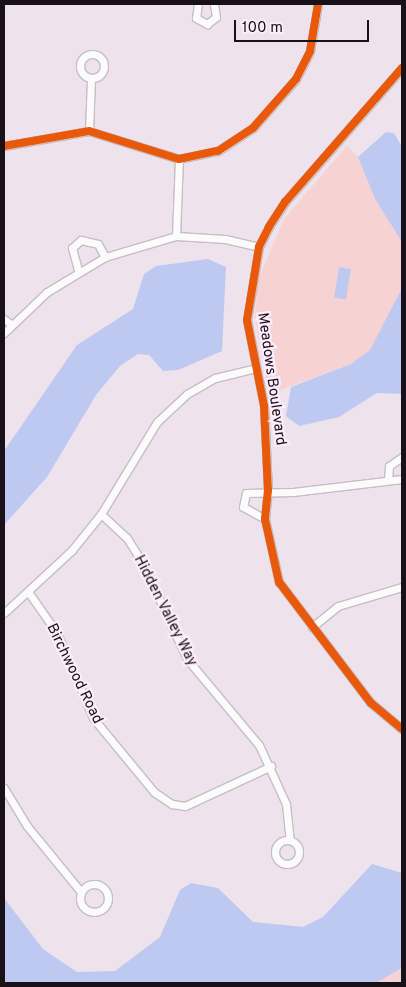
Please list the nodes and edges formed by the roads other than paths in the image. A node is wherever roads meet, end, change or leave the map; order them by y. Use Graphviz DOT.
graph roads {
  1 [pos="198,4"];
  2 [pos="214,4"];
  3 [pos="318,4"];
  4 [pos="402,68"];
  5 [pos="91,79"];
  6 [pos="89,131"];
  7 [pos="4,146"];
  8 [pos="178,159"];
  9 [pos="176,236"];
  10 [pos="259,247"];
  11 [pos="105,257"];
  12 [pos="78,270"];
  13 [pos="4,319"];
  14 [pos="11,324"];
  15 [pos="4,333"];
  16 [pos="256,368"];
  17 [pos="402,457"];
  18 [pos="402,479"];
  19 [pos="388,480"];
  20 [pos="268,490"];
  21 [pos="101,514"];
  22 [pos="265,519"];
  23 [pos="402,587"];
  24 [pos="29,593"];
  25 [pos="4,613"];
  26 [pos="312,627"];
  27 [pos="402,729"];
  28 [pos="271,766"];
  29 [pos="4,788"];
  30 [pos="290,840"];
  31 [pos="81,892"];
  1 -- 2 [label="street"];
  3 -- 8 [label="street"];
  4 -- 10 [label="street, Meadows Boulevard"];
  5 -- 6 [label="street"];
  6 -- 7 [label="street"];
  6 -- 8 [label="street"];
  8 -- 9 [label="street"];
  9 -- 10 [label="street"];
  9 -- 11 [label="street"];
  10 -- 16 [label="street, Meadows Boulevard"];
  11 -- 12 [label="street"];
  11 -- 12 [label="street"];
  12 -- 14 [label="street"];
  13 -- 14 [label="street"];
  14 -- 15 [label="street"];
  16 -- 20 [label="street, Meadows Boulevard"];
  16 -- 21 [label="street"];
  17 -- 19 [label="street"];
  18 -- 19 [label="street"];
  19 -- 20 [label="street"];
  20 -- 22 [label="street, Meadows Boulevard"];
  20 -- 22 [label="street"];
  21 -- 24 [label="street"];
  21 -- 28 [label="street, Hidden Valley Way"];
  22 -- 26 [label="street, Meadows Boulevard"];
  23 -- 26 [label="street"];
  24 -- 25 [label="street"];
  24 -- 28 [label="street, Birchwood Road"];
  26 -- 27 [label="street, Meadows Boulevard"];
  28 -- 30 [label="street, Hidden Valley Way"];
  29 -- 31 [label="street"];
  31 -- 31 [label="street"];
}
